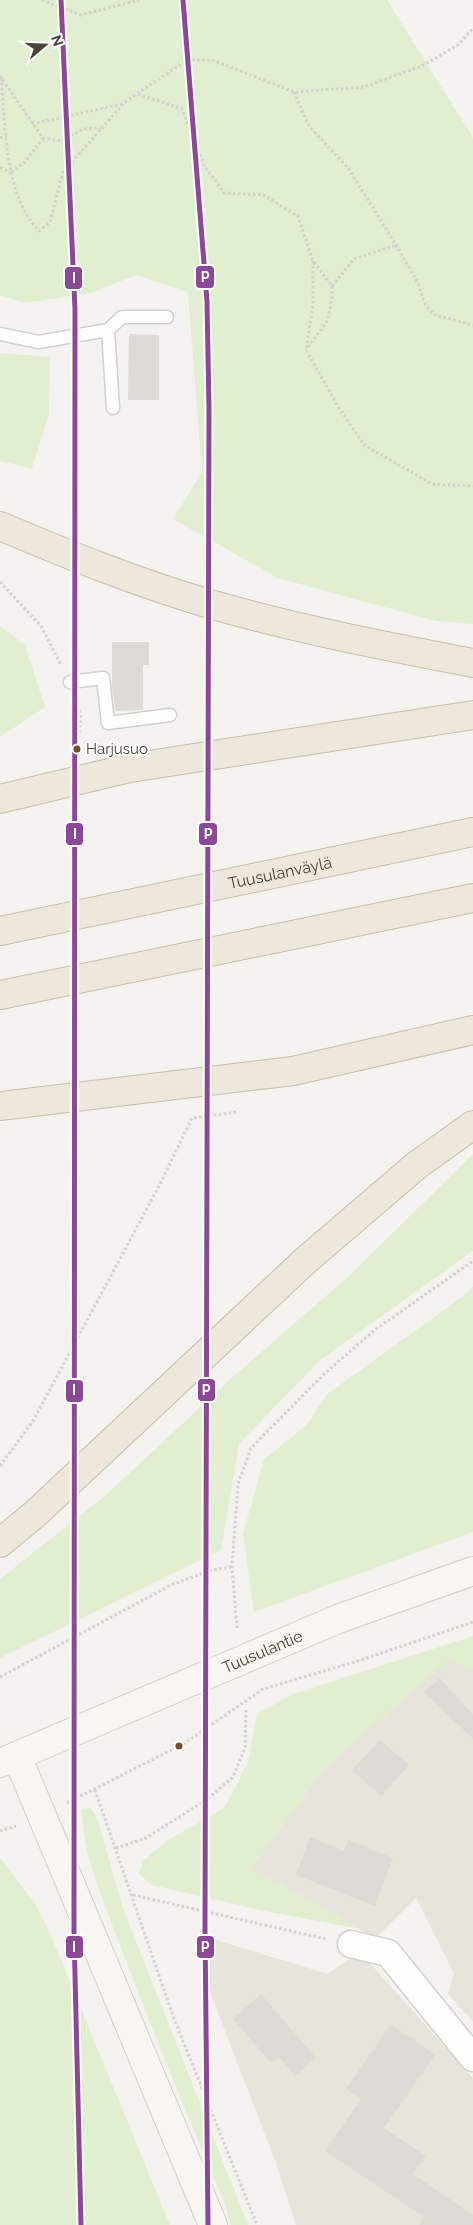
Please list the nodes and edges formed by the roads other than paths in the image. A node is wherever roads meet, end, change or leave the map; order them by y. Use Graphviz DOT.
graph roads {
  1 [pos="168,317"];
  2 [pos="108,330"];
  3 [pos="0,334"];
  4 [pos="113,408"];
  5 [pos="0,526"];
  6 [pos="473,663"];
  7 [pos="70,682"];
  8 [pos="170,715"];
  9 [pos="473,715"];
  10 [pos="0,799"];
  11 [pos="473,832"];
  12 [pos="473,898"];
  13 [pos="0,931"];
  14 [pos="0,995"];
  15 [pos="473,1030"];
  16 [pos="0,1106"];
  17 [pos="473,1125"];
  18 [pos="0,1543"];
  19 [pos="473,1571"];
  20 [pos="8,1759"];
  21 [pos="351,1944"];
  22 [pos="473,2058"];
  23 [pos="213,2225"];
  1 -- 2 [label="lane"];
  2 -- 3 [label="lane"];
  2 -- 4 [label="lane"];
  5 -- 6 [label="highway"];
  7 -- 8 [label="lane"];
  9 -- 10 [label="highway"];
  11 -- 13 [label="highway, Tuusulanväylä"];
  12 -- 14 [label="highway"];
  15 -- 16 [label="highway"];
  17 -- 18 [label="highway"];
  19 -- 20 [label="main road, Tuusulantie"];
  20 -- 23 [label="main road"];
  21 -- 22 [label="street"];
}
